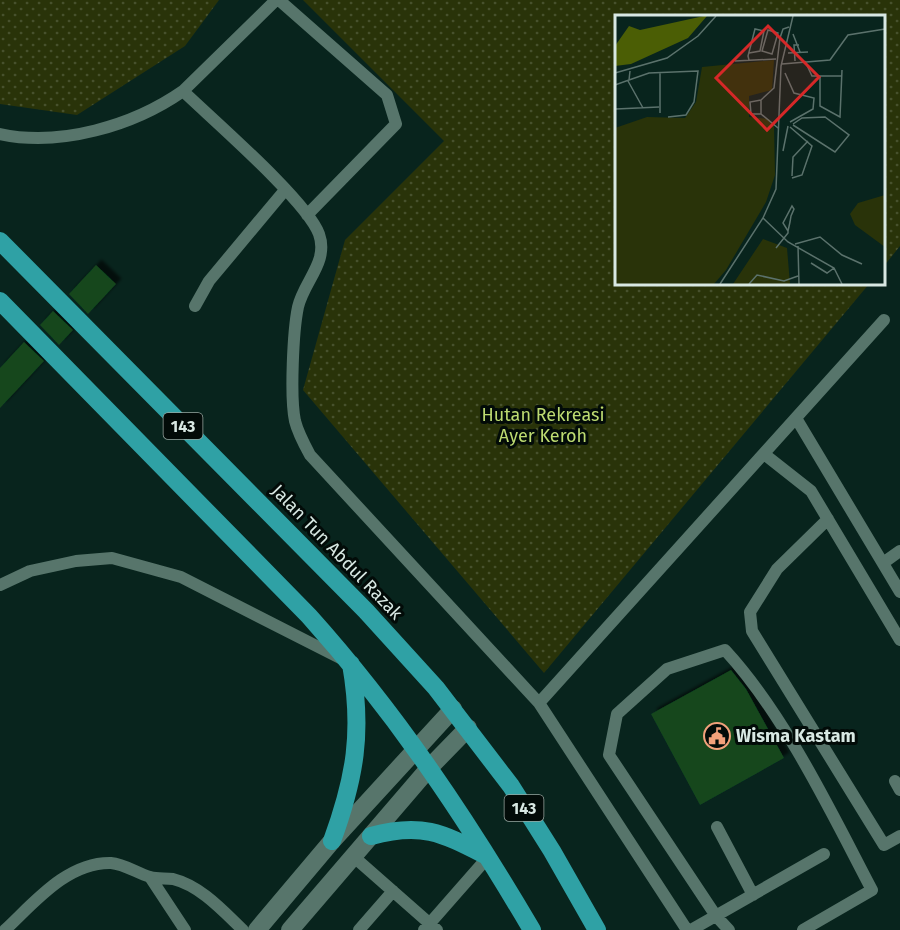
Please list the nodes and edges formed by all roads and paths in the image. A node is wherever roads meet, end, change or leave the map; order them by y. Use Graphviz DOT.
graph roads {
  1 [pos="278,0"];
  2 [pos="183,91"];
  3 [pos="0,134"];
  4 [pos="285,190"];
  5 [pos="307,215"];
  6 [pos="0,241"];
  7 [pos="0,301"];
  8 [pos="195,306"];
  9 [pos="884,320"];
  10 [pos="796,418"];
  11 [pos="764,454"];
  12 [pos="828,519"];
  13 [pos="900,551"];
  14 [pos="883,563"];
  15 [pos="0,585"];
  16 [pos="900,592"];
  17 [pos="900,640"];
  18 [pos="351,663"];
  19 [pos="539,703"];
  20 [pos="453,709"];
  21 [pos="468,728"];
  22 [pos="417,748"];
  23 [pos="430,767"];
  24 [pos="717,828"];
  25 [pos="371,836"];
  26 [pos="900,836"];
  27 [pos="332,841"];
  28 [pos="824,854"];
  29 [pos="354,857"];
  30 [pos="488,857"];
  31 [pos="150,877"];
  32 [pos="393,891"];
  33 [pos="753,895"];
  34 [pos="716,916"];
  35 [pos="430,928"];
  36 [pos="5,930"];
  37 [pos="185,930"];
  38 [pos="243,930"];
  39 [pos="256,930"];
  40 [pos="290,930"];
  41 [pos="359,930"];
  42 [pos="532,930"];
  43 [pos="597,930"];
  44 [pos="687,930"];
  45 [pos="691,930"];
  46 [pos="729,930"];
  47 [pos="802,930"];
  1 -- 2 [label="lane"];
  1 -- 5 [label="lane"];
  2 -- 3 [label="lane"];
  2 -- 4 [label="lane"];
  4 -- 5 [label="lane"];
  4 -- 8 [label="lane"];
  5 -- 19 [label="lane"];
  6 -- 20 [label="highway, Jalan Tun Abdul Razak / 143"];
  7 -- 18 [label="highway, 143"];
  9 -- 10 [label="lane"];
  10 -- 11 [label="lane"];
  10 -- 14 [label="lane"];
  11 -- 12 [label="lane"];
  11 -- 19 [label="lane"];
  12 -- 17 [label="lane"];
  12 -- 26 [label="lane"];
  13 -- 14 [label="lane"];
  14 -- 16 [label="lane"];
  15 -- 18 [label="lane"];
  18 -- 22 [label="highway, 143"];
  18 -- 27 [label="highway"];
  19 -- 44 [label="lane"];
  20 -- 21 [label="highway, Jalan Tun Abdul Razak / 143"];
  20 -- 22 [label="street"];
  21 -- 23 [label="street"];
  21 -- 43 [label="highway, Jalan Tun Abdul Razak / 143"];
  22 -- 23 [label="highway, 143"];
  22 -- 27 [label="street"];
  23 -- 25 [label="street"];
  23 -- 30 [label="highway, 143"];
  24 -- 33 [label="lane"];
  25 -- 29 [label="street"];
  25 -- 30 [label="highway"];
  27 -- 39 [label="street"];
  28 -- 33 [label="lane"];
  29 -- 32 [label="lane"];
  29 -- 40 [label="street"];
  30 -- 35 [label="lane"];
  30 -- 42 [label="highway, 143"];
  31 -- 36 [label="lane"];
  31 -- 37 [label="lane"];
  31 -- 38 [label="lane"];
  32 -- 35 [label="lane"];
  32 -- 41 [label="lane"];
  33 -- 34 [label="lane"];
  34 -- 45 [label="lane"];
  34 -- 46 [label="lane"];
  34 -- 47 [label="lane"];
}
